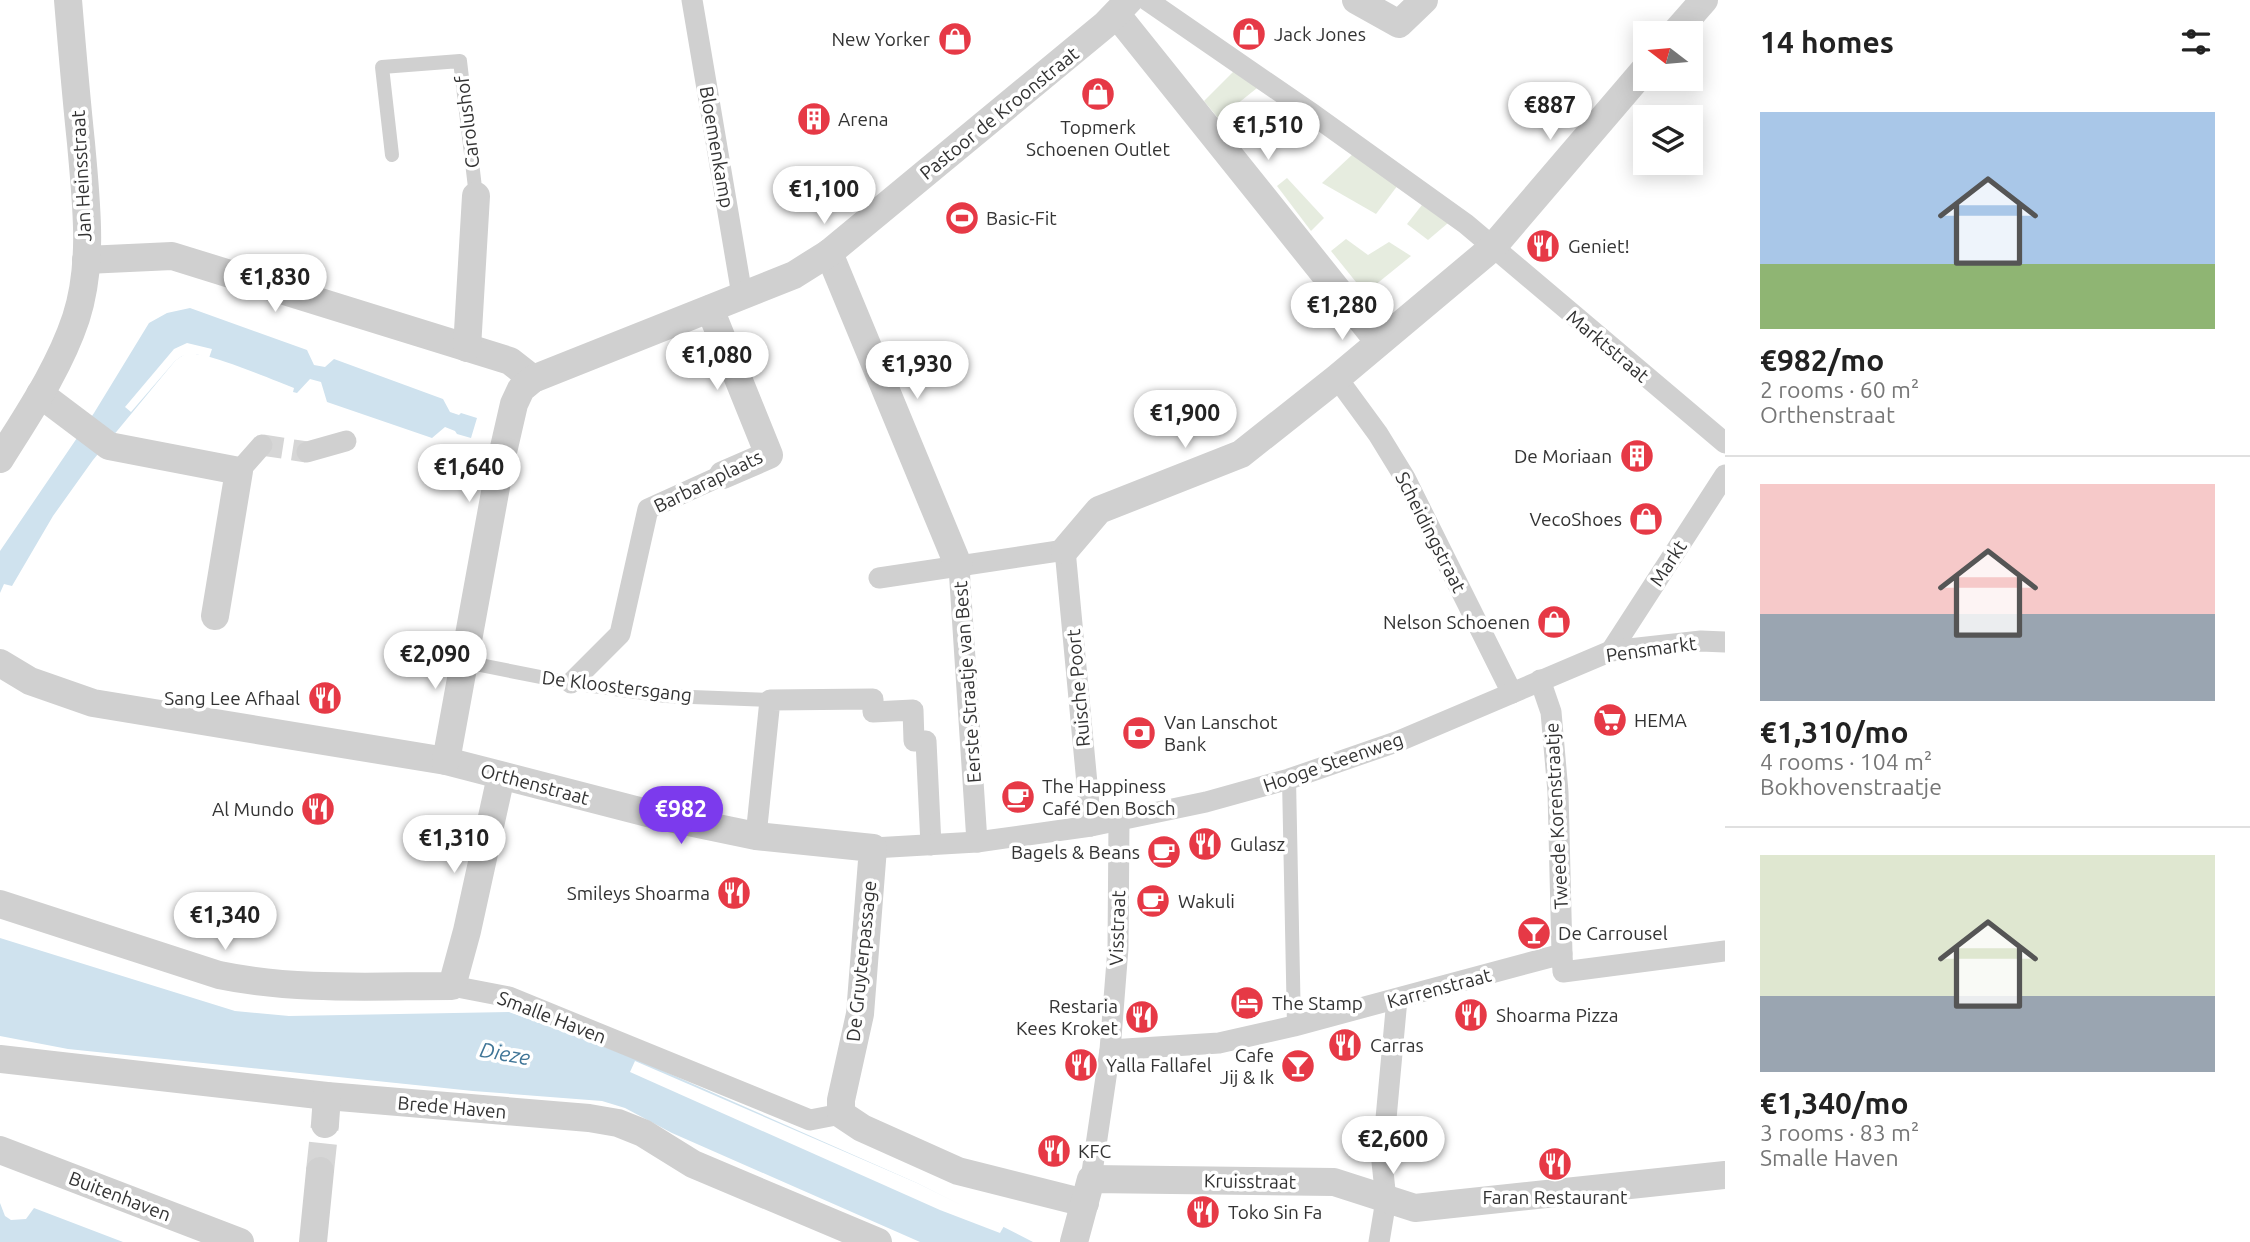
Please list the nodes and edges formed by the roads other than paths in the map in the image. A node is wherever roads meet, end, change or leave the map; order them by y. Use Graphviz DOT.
graph roads {
  1 [pos="68,0"];
  2 [pos="692,0"];
  3 [pos="1147,0"];
  4 [pos="1356,0"];
  5 [pos="1424,0"];
  6 [pos="1703,0"];
  7 [pos="1123,7"];
  8 [pos="1685,21"];
  9 [pos="1633,83"];
  10 [pos="392,155"];
  11 [pos="476,196"];
  12 [pos="1492,248"];
  13 [pos="829,253"];
  14 [pos="86,260"];
  15 [pos="742,295"];
  16 [pos="710,309"];
  17 [pos="1379,342"];
  18 [pos="467,348"];
  19 [pos="1337,378"];
  20 [pos="533,379"];
  21 [pos="49,400"];
  22 [pos="346,441"];
  23 [pos="1725,443"];
  24 [pos="262,445"];
  25 [pos="307,452"];
  26 [pos="0,459"];
  27 [pos="239,471"];
  28 [pos="723,475"];
  29 [pos="1725,475"];
  30 [pos="1065,550"];
  31 [pos="959,567"];
  32 [pos="879,578"];
  33 [pos="215,616"];
  34 [pos="1725,642"];
  35 [pos="1611,651"];
  36 [pos="466,662"];
  37 [pos="0,663"];
  38 [pos="1540,680"];
  39 [pos="571,683"];
  40 [pos="1512,693"];
  41 [pos="770,700"];
  42 [pos="446,761"];
  43 [pos="501,776"];
  44 [pos="1289,779"];
  45 [pos="1119,820"];
  46 [pos="1091,826"];
  47 [pos="756,836"];
  48 [pos="977,842"];
  49 [pos="931,845"];
  50 [pos="873,848"];
  51 [pos="0,904"];
  52 [pos="1725,951"];
  53 [pos="1562,954"];
  54 [pos="452,986"];
  55 [pos="1397,999"];
  56 [pos="1294,1026"];
  57 [pos="1110,1051"];
  58 [pos="0,1059"];
  59 [pos="841,1114"];
  60 [pos="0,1150"];
  61 [pos="320,1171"];
  62 [pos="1712,1178"];
  63 [pos="1725,1189"];
  64 [pos="1088,1191"];
  65 [pos="1386,1200"];
  66 [pos="240,1242"];
  67 [pos="313,1242"];
  68 [pos="878,1242"];
  69 [pos="1074,1242"];
  70 [pos="1379,1242"];
  1 -- 14 [label="street, Jan Heinsstraat"];
  2 -- 15 [label="street, Bloemenkamp"];
  3 -- 12 [label="street, Marktstraat"];
  4 -- 5 [label="street"];
  6 -- 8 [label="street"];
  7 -- 13 [label="street, Pastoor de Kroonstraat"];
  7 -- 17 [label="street"];
  9 -- 12 [label="street"];
  10 -- 11 [label="lane, Carolushof"];
  11 -- 18 [label="street, Carolushof"];
  12 -- 17 [label="street"];
  12 -- 23 [label="street, Marktstraat"];
  13 -- 15 [label="street, Pastoor de Kroonstraat"];
  13 -- 31 [label="street, Eerste Straatje van Best"];
  14 -- 18 [label="street"];
  14 -- 21 [label="street, Jan Heinsstraat"];
  15 -- 16 [label="street, Pastoor de Kroonstraat"];
  16 -- 20 [label="street, Pastoor de Kroonstraat"];
  16 -- 28 [label="street, Barbaraplaats"];
  17 -- 19 [label="street"];
  18 -- 20 [label="street"];
  19 -- 30 [label="street"];
  19 -- 40 [label="street, Scheidingstraat"];
  20 -- 36 [label="street"];
  21 -- 26 [label="street, Jan Heinsstraat"];
  21 -- 27 [label="street"];
  22 -- 25 [label="street"];
  24 -- 27 [label="street"];
  27 -- 33 [label="street"];
  28 -- 39 [label="street, Barbaraplaats"];
  29 -- 35 [label="street, Markt"];
  30 -- 31 [label="street"];
  30 -- 46 [label="street, Ruische Poort"];
  31 -- 32 [label="street"];
  31 -- 48 [label="street, Eerste Straatje van Best"];
  34 -- 35 [label="street, Pensmarkt"];
  35 -- 38 [label="street, Pensmarkt"];
  36 -- 39 [label="lane, De Kloostersgang"];
  36 -- 42 [label="street"];
  37 -- 42 [label="street, Orthenstraat"];
  38 -- 40 [label="street, Hooge Steenweg"];
  38 -- 53 [label="street, Tweede Korenstraatje"];
  39 -- 41 [label="lane, De Kloostersgang"];
  40 -- 44 [label="street, Hooge Steenweg"];
  41 -- 47 [label="street"];
  41 -- 49 [label="street"];
  42 -- 43 [label="street, Orthenstraat"];
  43 -- 47 [label="street, Orthenstraat"];
  43 -- 54 [label="street"];
  44 -- 45 [label="street, Hooge Steenweg"];
  44 -- 56 [label="lane"];
  45 -- 46 [label="street, Orthenstraat"];
  45 -- 57 [label="street, Visstraat"];
  46 -- 48 [label="street, Orthenstraat"];
  47 -- 50 [label="street, Orthenstraat"];
  48 -- 49 [label="street, Orthenstraat"];
  49 -- 50 [label="street, Orthenstraat"];
  50 -- 59 [label="street, De Gruyterpassage"];
  51 -- 54 [label="street, Smalle Haven"];
  52 -- 53 [label="street"];
  53 -- 55 [label="street, Karrenstraat"];
  54 -- 59 [label="street, Smalle Haven"];
  55 -- 56 [label="street, Karrenstraat"];
  55 -- 65 [label="street"];
  56 -- 57 [label="street, Karrenstraat"];
  57 -- 64 [label="street, Visstraat"];
  58 -- 68 [label="street, Brede Haven"];
  59 -- 64 [label="street"];
  60 -- 66 [label="street, Buitenhaven"];
  61 -- 67 [label="street"];
  62 -- 63 [label="street"];
  62 -- 65 [label="street, Kruisstraat"];
  64 -- 65 [label="street, Kruisstraat"];
  64 -- 69 [label="street, Visstraat"];
  65 -- 70 [label="street"];
}
